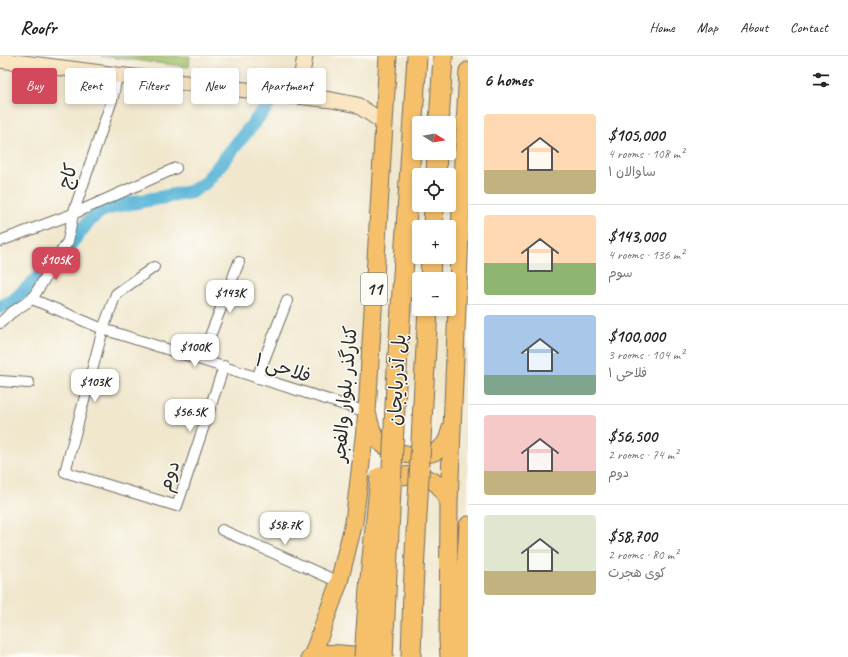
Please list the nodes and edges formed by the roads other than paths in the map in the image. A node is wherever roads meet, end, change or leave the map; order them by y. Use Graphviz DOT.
graph roads {
  1 [pos="306,56"];
  2 [pos="388,56"];
  3 [pos="417,56"];
  4 [pos="443,56"];
  5 [pos="0,60"];
  6 [pos="303,68"];
  7 [pos="468,71"];
  8 [pos="117,76"];
  9 [pos="247,91"];
  10 [pos="326,99"];
  11 [pos="439,116"];
  12 [pos="383,122"];
  13 [pos="176,168"];
  14 [pos="72,214"];
  15 [pos="0,241"];
  16 [pos="239,262"];
  17 [pos="154,267"];
  18 [pos="32,299"];
  19 [pos="287,301"];
  20 [pos="428,316"];
  21 [pos="0,323"];
  22 [pos="103,329"];
  23 [pos="201,359"];
  24 [pos="224,366"];
  25 [pos="257,378"];
  26 [pos="0,381"];
  27 [pos="29,384"];
  28 [pos="396,385"];
  29 [pos="367,412"];
  30 [pos="453,423"];
  31 [pos="449,503"];
  32 [pos="354,522"];
  33 [pos="468,525"];
  34 [pos="222,530"];
  35 [pos="339,582"];
  36 [pos="312,656"];
  37 [pos="364,657"];
  38 [pos="368,657"];
  39 [pos="383,657"];
  40 [pos="411,657"];
  41 [pos="449,657"];
  42 [pos="460,657"];
  1 -- 6 [label="main road"];
  2 -- 12 [label="main road, کنارگذر بلوار والفجر / 11"];
  3 -- 28 [label="highway, پل آذربایجان, bridge"];
  4 -- 11 [label="highway"];
  5 -- 8 [label="main road"];
  7 -- 30 [label="main road"];
  8 -- 9 [label="main road"];
  8 -- 14 [label="street, کاج"];
  10 -- 12 [label="main road"];
  12 -- 29 [label="main road, کنارگذر بلوار والفجر / 11"];
  13 -- 14 [label="street"];
  14 -- 15 [label="street, کاج"];
  14 -- 18 [label="street"];
  16 -- 23 [label="street"];
  17 -- 22 [label="street"];
  18 -- 21 [label="street"];
  18 -- 22 [label="street, فلاحی ۱"];
  19 -- 25 [label="street"];
  20 -- 40 [label="highway, پل آذربایجان, bridge"];
  22 -- 23 [label="street, فلاحی ۱"];
  22 -- 24 [label="street, دوم"];
  23 -- 24 [label="street, فلاحی ۱"];
  24 -- 25 [label="street, فلاحی ۱"];
  25 -- 29 [label="street, فلاحی ۱"];
  26 -- 27 [label="street"];
  28 -- 37 [label="highway, bridge"];
  28 -- 39 [label="highway, پل آذربایجان, bridge"];
  29 -- 30 [label="main road"];
  29 -- 32 [label="main road, کنارگذر بلوار والفجر / 11"];
  30 -- 31 [label="main road"];
  31 -- 32 [label="main road, 11"];
  31 -- 41 [label="main road"];
  32 -- 35 [label="main road, کنارگذر بلوار والفجر / 11"];
  33 -- 42 [label="main road"];
  34 -- 35 [label="street"];
  35 -- 36 [label="main road, کنارگذر بلوار والفجر / 11"];
  36 -- 38 [label="main road"];
}
